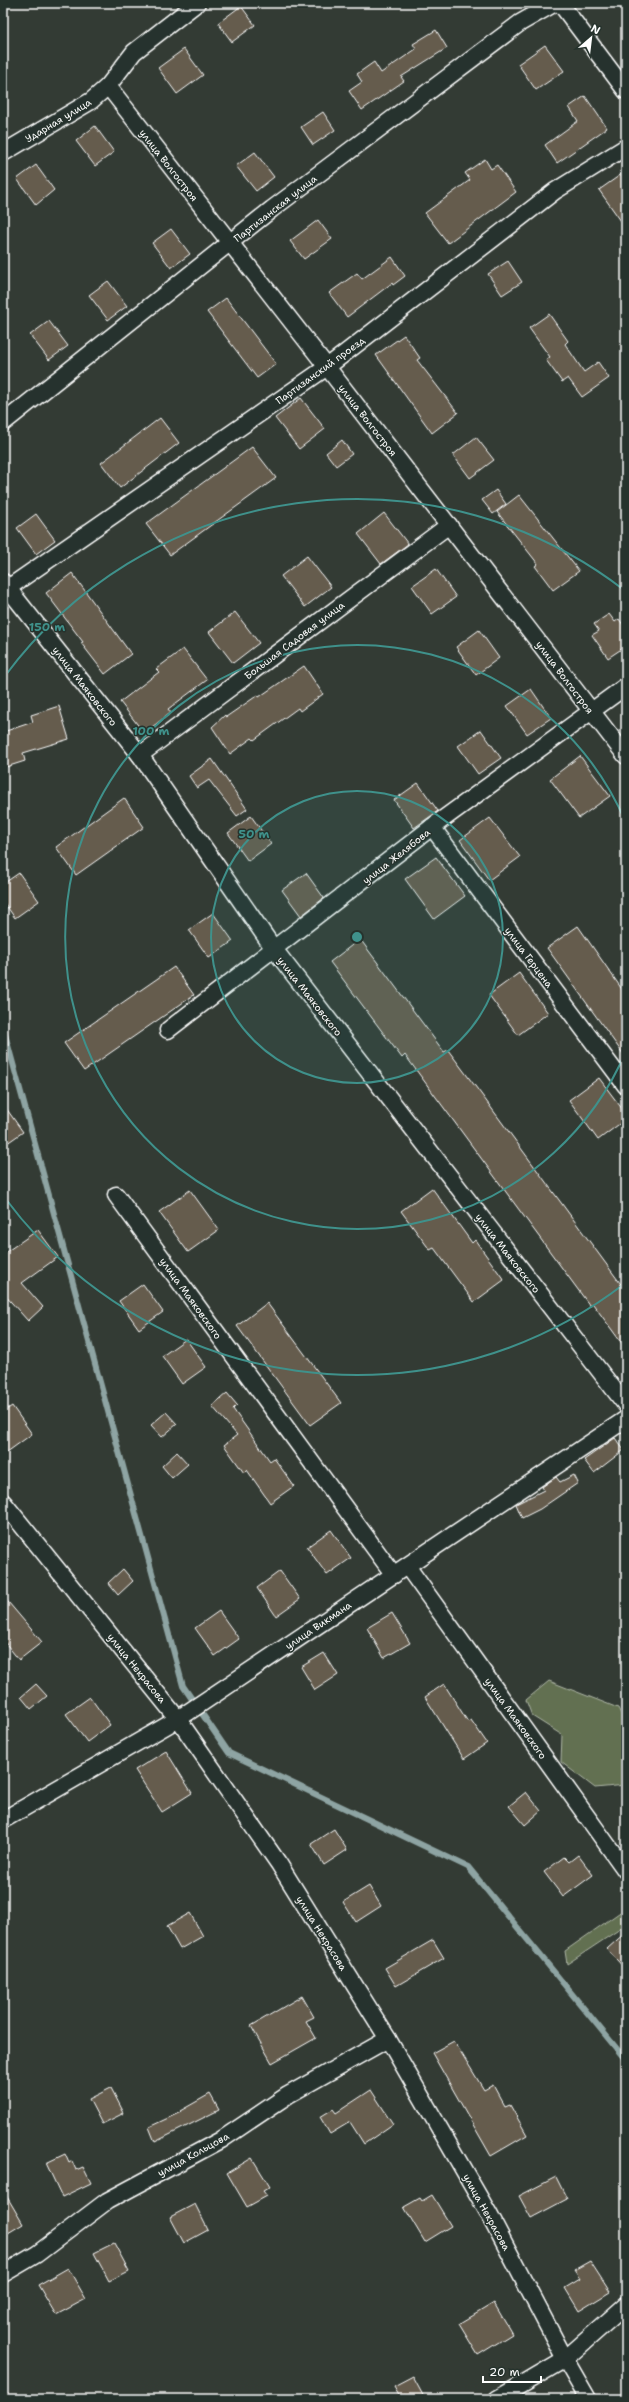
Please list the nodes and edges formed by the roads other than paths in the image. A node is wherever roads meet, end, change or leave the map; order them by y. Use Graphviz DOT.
graph roads {
  1 [pos="197,3"];
  2 [pos="555,3"];
  3 [pos="560,3"];
  4 [pos="108,86"];
  5 [pos="626,91"];
  6 [pos="626,147"];
  7 [pos="3,153"];
  8 [pos="230,243"];
  9 [pos="327,367"];
  10 [pos="3,423"];
  11 [pos="449,525"];
  12 [pos="5,585"];
  13 [pos="626,686"];
  14 [pos="591,712"];
  15 [pos="140,755"];
  16 [pos="626,756"];
  17 [pos="432,827"];
  18 [pos="274,949"];
  19 [pos="168,1030"];
  20 [pos="626,1086"];
  21 [pos="116,1195"];
  22 [pos="626,1405"];
  23 [pos="626,1419"];
  24 [pos="3,1502"];
  25 [pos="400,1570"];
  26 [pos="178,1719"];
  27 [pos="3,1820"];
  28 [pos="626,1871"];
  29 [pos="388,2039"];
  30 [pos="3,2274"];
  31 [pos="626,2305"];
  32 [pos="565,2359"];
  33 [pos="497,2399"];
  34 [pos="588,2399"];
  1 -- 4 [label="street, Ударная улица"];
  2 -- 8 [label="street, Партизанская улица"];
  3 -- 5 [label="street"];
  4 -- 7 [label="street, Ударная улица"];
  4 -- 8 [label="street, улица Волгостроя"];
  6 -- 9 [label="street, Партизанский проезд"];
  8 -- 9 [label="street, улица Волгостроя"];
  8 -- 10 [label="street, Партизанская улица"];
  9 -- 11 [label="street, улица Волгостроя"];
  9 -- 12 [label="street, Партизанский проезд"];
  11 -- 14 [label="street, улица Волгостроя"];
  11 -- 15 [label="street, Большая Садовая улица"];
  12 -- 15 [label="street, улица Маяковского"];
  13 -- 14 [label="street, улица Желябова"];
  14 -- 16 [label="street, улица Волгостроя"];
  14 -- 17 [label="street, улица Желябова"];
  15 -- 18 [label="street, улица Маяковского"];
  17 -- 18 [label="street, улица Желябова"];
  17 -- 20 [label="street, улица Герцена"];
  18 -- 19 [label="street, улица Желябова"];
  18 -- 22 [label="street, улица Маяковского"];
  21 -- 25 [label="street, улица Маяковского"];
  23 -- 25 [label="street, улица Викмана"];
  24 -- 26 [label="street, улица Некрасова"];
  25 -- 26 [label="street, улица Викмана"];
  25 -- 28 [label="street, улица Маяковского"];
  26 -- 27 [label="street, улица Викмана"];
  26 -- 29 [label="street, улица Некрасова"];
  29 -- 30 [label="street, улица Кольцова"];
  29 -- 32 [label="street, улица Некрасова"];
  31 -- 32 [label="street"];
  32 -- 33 [label="street"];
  32 -- 34 [label="street, улица Некрасова"];
}
